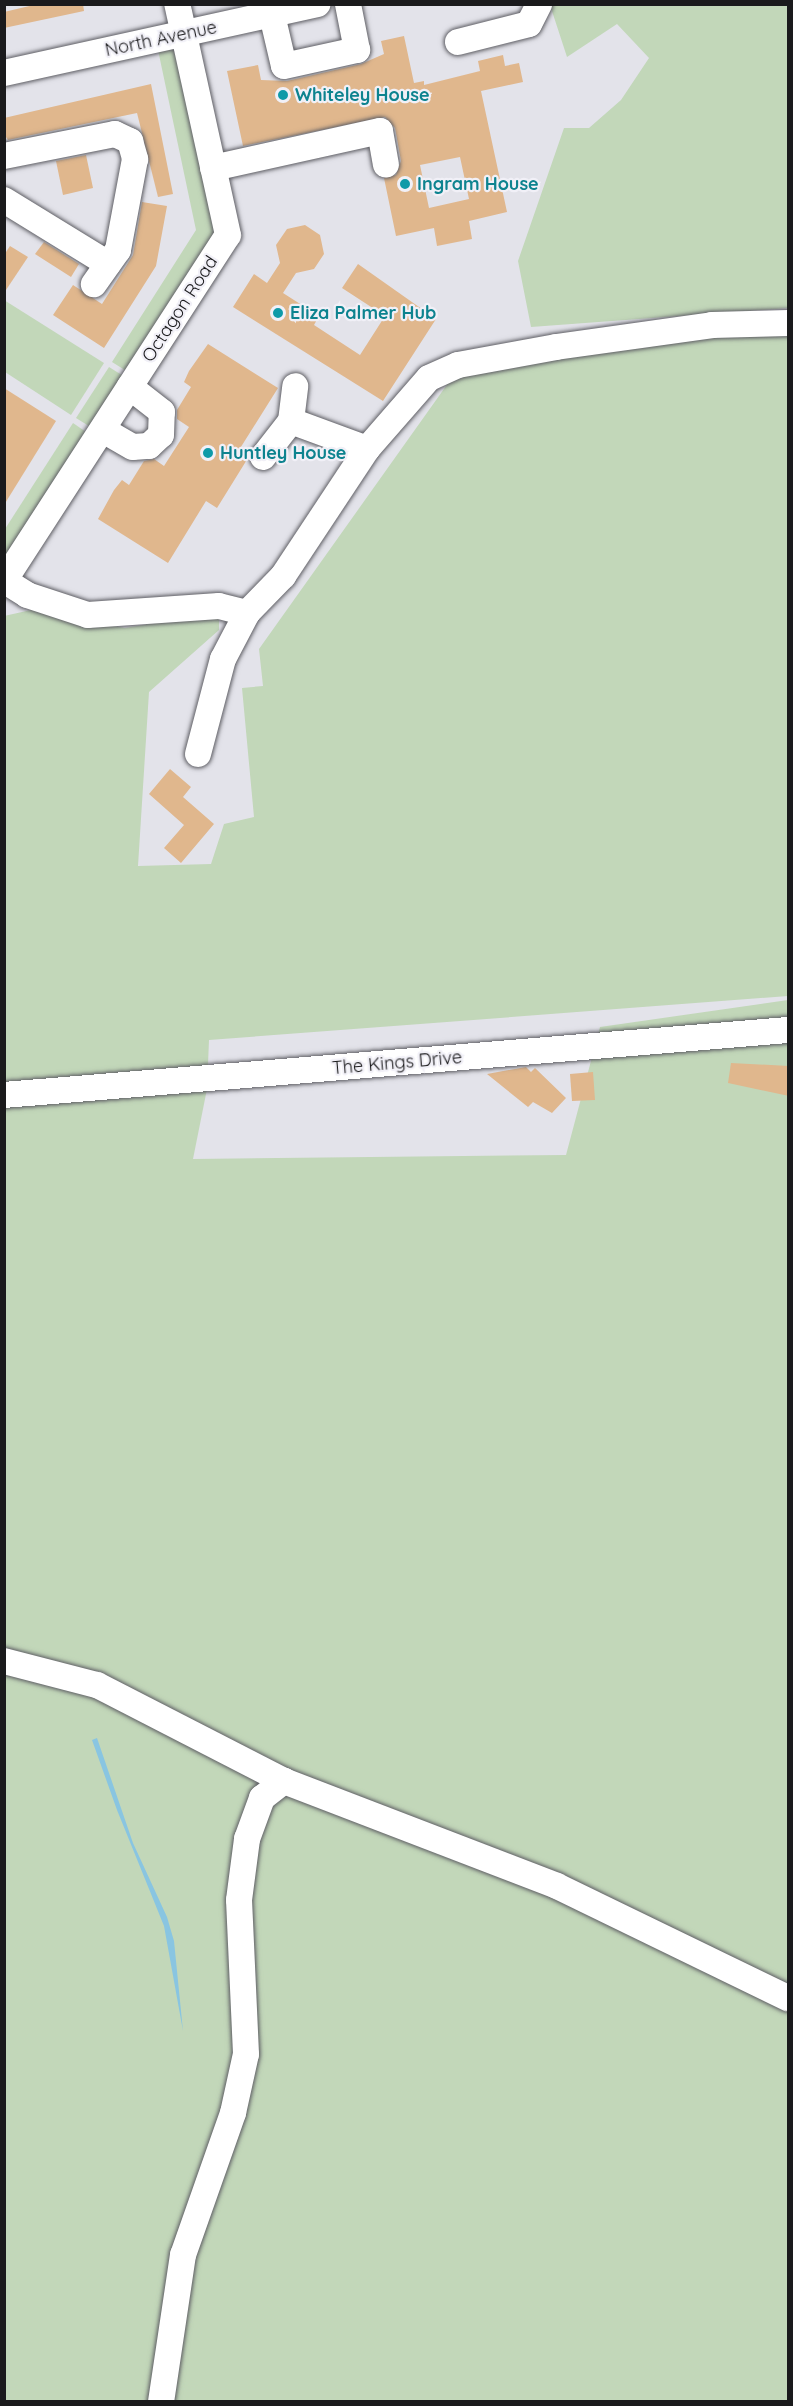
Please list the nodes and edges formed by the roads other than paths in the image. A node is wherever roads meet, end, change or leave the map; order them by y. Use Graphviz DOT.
graph roads {
  1 [pos="177,4"];
  2 [pos="317,4"];
  3 [pos="348,4"];
  4 [pos="539,4"];
  5 [pos="272,15"];
  6 [pos="183,34"];
  7 [pos="458,42"];
  8 [pos="4,73"];
  9 [pos="4,156"];
  10 [pos="386,164"];
  11 [pos="213,168"];
  12 [pos="4,200"];
  13 [pos="789,323"];
  14 [pos="295,386"];
  15 [pos="130,387"];
  16 [pos="291,421"];
  17 [pos="103,430"];
  18 [pos="367,449"];
  19 [pos="263,457"];
  20 [pos="5,581"];
  21 [pos="247,613"];
  22 [pos="198,754"];
  23 [pos="789,1030"];
  24 [pos="5,1096"];
  25 [pos="4,1661"];
  26 [pos="284,1781"];
  27 [pos="789,1998"];
  28 [pos="161,2402"];
  1 -- 6 [label="street, Octagon Road"];
  2 -- 5 [label="street, North Avenue"];
  3 -- 5 [label="street"];
  4 -- 7 [label="street"];
  5 -- 6 [label="street, North Avenue"];
  6 -- 8 [label="street, North Avenue"];
  6 -- 11 [label="street, Octagon Road"];
  9 -- 12 [label="street"];
  10 -- 11 [label="street"];
  11 -- 15 [label="street, Octagon Road"];
  13 -- 18 [label="street"];
  14 -- 16 [label="street"];
  15 -- 17 [label="street, Octagon Road"];
  15 -- 17 [label="street"];
  16 -- 18 [label="street"];
  16 -- 19 [label="street"];
  17 -- 20 [label="street, Octagon Road"];
  18 -- 21 [label="street"];
  20 -- 21 [label="street"];
  21 -- 22 [label="street"];
  23 -- 24 [label="street, The Kings Drive"];
  25 -- 26 [label="street"];
  26 -- 27 [label="street"];
  26 -- 28 [label="street"];
}
